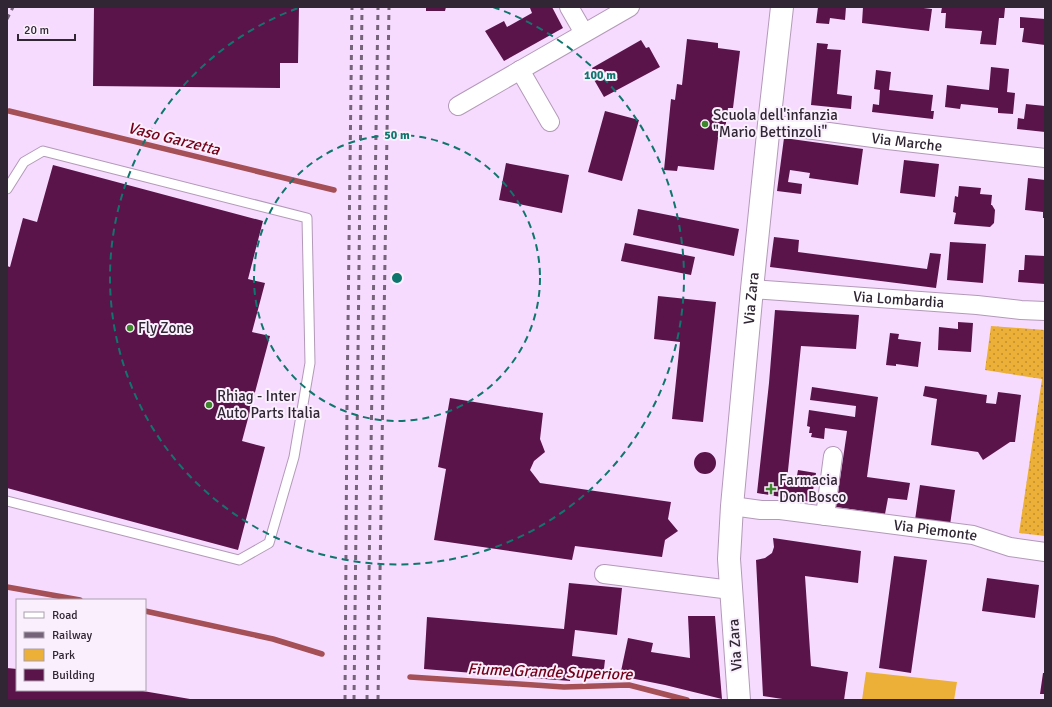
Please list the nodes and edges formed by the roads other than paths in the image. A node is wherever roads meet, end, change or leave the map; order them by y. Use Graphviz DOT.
graph roads {
  1 [pos="568,7"];
  2 [pos="630,7"];
  3 [pos="782,7"];
  4 [pos="584,33"];
  5 [pos="520,70"];
  6 [pos="458,106"];
  7 [pos="550,122"];
  8 [pos="769,124"];
  9 [pos="1045,158"];
  10 [pos="7,189"];
  11 [pos="752,289"];
  12 [pos="1045,310"];
  13 [pos="834,456"];
  14 [pos="7,501"];
  15 [pos="732,506"];
  16 [pos="825,516"];
  17 [pos="1045,552"];
  18 [pos="604,574"];
  19 [pos="731,590"];
  20 [pos="739,700"];
  1 -- 4 [label="street"];
  2 -- 4 [label="street"];
  3 -- 8 [label="street, Via Zara"];
  4 -- 5 [label="street"];
  5 -- 6 [label="street"];
  5 -- 7 [label="street"];
  8 -- 9 [label="street, Via Marche"];
  8 -- 11 [label="street, Via Zara"];
  10 -- 14 [label="lane"];
  11 -- 12 [label="street, Via Lombardia"];
  11 -- 15 [label="street, Via Zara"];
  13 -- 16 [label="street"];
  15 -- 16 [label="street, Via Piemonte"];
  15 -- 19 [label="street, Via Zara"];
  16 -- 17 [label="street, Via Piemonte"];
  18 -- 19 [label="street"];
  19 -- 20 [label="street, Via Zara"];
}
